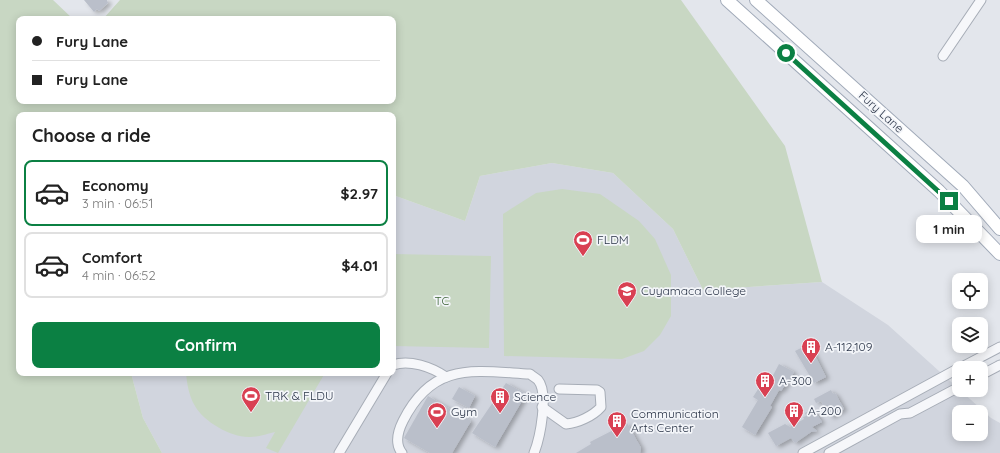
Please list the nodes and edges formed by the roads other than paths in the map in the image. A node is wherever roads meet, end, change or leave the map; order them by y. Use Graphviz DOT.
graph roads {
  1 [pos="727,0"];
  2 [pos="756,0"];
  3 [pos="981,0"];
  4 [pos="943,56"];
  5 [pos="1000,229"];
  6 [pos="1000,254"];
  7 [pos="1000,347"];
  8 [pos="973,361"];
  9 [pos="396,364"];
  10 [pos="1000,365"];
  11 [pos="988,371"];
  12 [pos="952,372"];
  13 [pos="385,376"];
  14 [pos="446,377"];
  15 [pos="559,389"];
  16 [pos="952,391"];
  17 [pos="542,407"];
  18 [pos="339,453"];
  19 [pos="402,453"];
  20 [pos="534,453"];
  21 [pos="803,453"];
  22 [pos="829,453"];
  1 -- 6 [label="main road, Fury Lane"];
  2 -- 5 [label="main road, Fury Lane"];
  3 -- 4 [label="street"];
  7 -- 8 [label="street"];
  9 -- 14 [label="street"];
  10 -- 11 [label="street"];
  12 -- 21 [label="street"];
  13 -- 18 [label="street"];
  14 -- 17 [label="street"];
  14 -- 19 [label="street"];
  15 -- 17 [label="street"];
  16 -- 22 [label="street"];
  17 -- 20 [label="street"];
}
